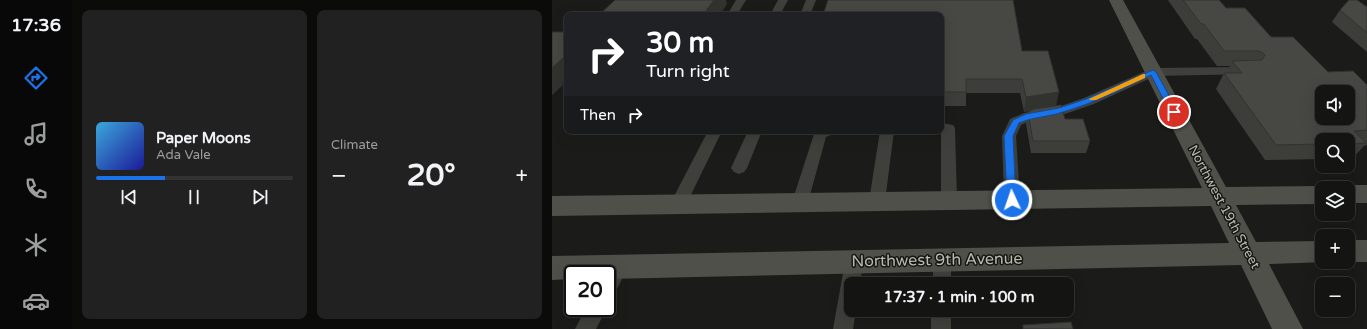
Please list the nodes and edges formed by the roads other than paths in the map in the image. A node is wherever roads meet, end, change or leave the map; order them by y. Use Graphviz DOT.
graph roads {
  1 [pos="742,0"];
  2 [pos="783,0"];
  3 [pos="811,0"];
  4 [pos="1116,0"];
  5 [pos="734,12"];
  6 [pos="777,12"];
  7 [pos="806,12"];
  8 [pos="1250,71"];
  9 [pos="1153,72"];
  10 [pos="944,128"];
  11 [pos="713,134"];
  12 [pos="754,134"];
  13 [pos="820,134"];
  14 [pos="887,134"];
  15 [pos="739,168"];
  16 [pos="1355,194"];
  17 [pos="1367,194"];
  18 [pos="1315,195"];
  19 [pos="1218,197"];
  20 [pos="949,200"];
  21 [pos="1012,200"];
  22 [pos="876,201"];
  23 [pos="800,202"];
  24 [pos="678,204"];
  25 [pos="552,206"];
  26 [pos="1355,251"];
  27 [pos="1367,251"];
  28 [pos="1315,252"];
  29 [pos="1247,253"];
  30 [pos="854,262"];
  31 [pos="552,268"];
  32 [pos="564,270"];
  33 [pos="942,272"];
  34 [pos="616,278"];
  35 [pos="592,317"];
  36 [pos="941,317"];
  37 [pos="585,329"];
  38 [pos="842,329"];
  39 [pos="941,329"];
  40 [pos="1288,329"];
  1 -- 5 [label="lane"];
  2 -- 6 [label="lane"];
  3 -- 7 [label="lane"];
  4 -- 9 [label="main road, Northwest 19th Street"];
  8 -- 9 [label="lane"];
  9 -- 19 [label="main road, Northwest 19th Street"];
  9 -- 21 [label="lane"];
  10 -- 20 [label="lane"];
  11 -- 24 [label="lane"];
  12 -- 15 [label="lane"];
  13 -- 23 [label="lane"];
  14 -- 22 [label="lane"];
  16 -- 17 [label="main road"];
  18 -- 19 [label="main road"];
  19 -- 21 [label="main road"];
  19 -- 29 [label="main road, Northwest 19th Street"];
  20 -- 21 [label="main road"];
  20 -- 22 [label="main road"];
  22 -- 23 [label="main road"];
  23 -- 24 [label="main road"];
  24 -- 25 [label="main road"];
  26 -- 27 [label="main road"];
  28 -- 29 [label="main road, Northwest 9th Avenue"];
  29 -- 33 [label="main road, Northwest 9th Avenue"];
  29 -- 40 [label="main road, Northwest 19th Street"];
  30 -- 33 [label="main road, Northwest 9th Avenue"];
  30 -- 34 [label="main road, Northwest 9th Avenue"];
  30 -- 38 [label="lane"];
  31 -- 32 [label="main road, Northwest 9th Avenue"];
  35 -- 37 [label="lane"];
  36 -- 39 [label="lane"];
}
